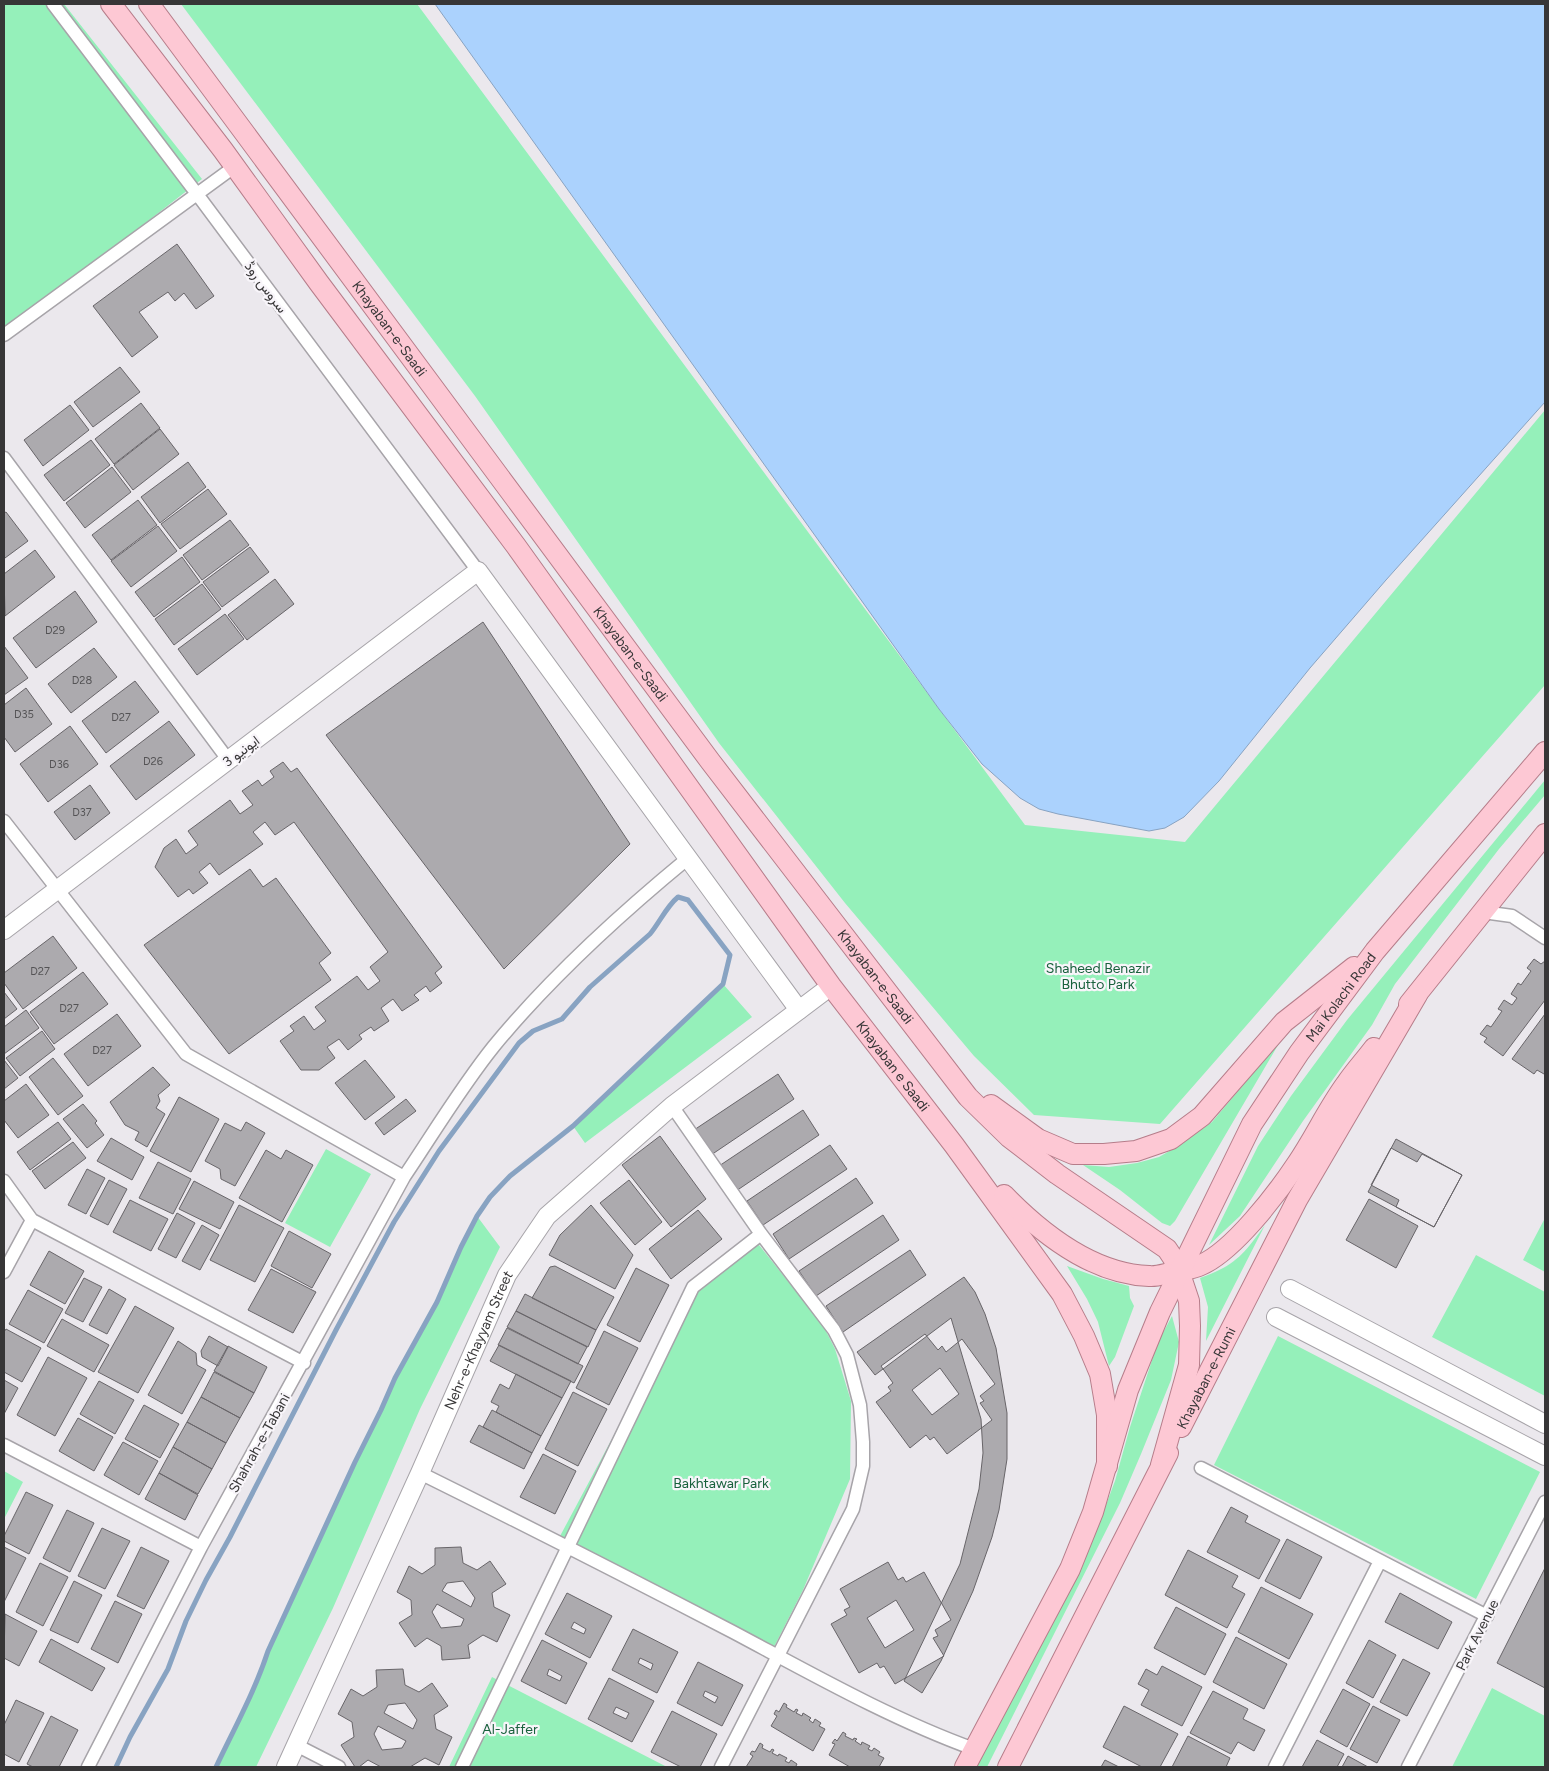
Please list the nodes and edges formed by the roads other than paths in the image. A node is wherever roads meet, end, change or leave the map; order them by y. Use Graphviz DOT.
graph roads {
  1 [pos="53,4"];
  2 [pos="111,4"];
  3 [pos="149,4"];
  4 [pos="234,167"];
  5 [pos="197,194"];
  6 [pos="4,335"];
  7 [pos="6,466"];
  8 [pos="478,571"];
  9 [pos="1545,752"];
  10 [pos="229,761"];
  11 [pos="4,821"];
  12 [pos="1545,834"];
  13 [pos="687,859"];
  14 [pos="57,890"];
  15 [pos="1483,912"];
  16 [pos="4,930"];
  17 [pos="1545,938"];
  18 [pos="1375,951"];
  19 [pos="831,986"];
  20 [pos="1417,995"];
  21 [pos="799,1010"];
  22 [pos="943,1066"];
  23 [pos="672,1106"];
  24 [pos="954,1145"];
  25 [pos="404,1177"];
  26 [pos="4,1181"];
  27 [pos="32,1220"];
  28 [pos="762,1234"];
  29 [pos="1179,1271"];
  30 [pos="4,1272"];
  31 [pos="1290,1289"];
  32 [pos="1276,1317"];
  33 [pos="304,1363"];
  34 [pos="1545,1424"];
  35 [pos="4,1445"];
  36 [pos="1545,1456"];
  37 [pos="1161,1465"];
  38 [pos="1107,1466"];
  39 [pos="1201,1468"];
  40 [pos="420,1473"];
  41 [pos="1545,1502"];
  42 [pos="569,1547"];
  43 [pos="202,1548"];
  44 [pos="1380,1561"];
  45 [pos="1487,1616"];
  46 [pos="779,1656"];
  47 [pos="296,1745"];
  48 [pos="974,1749"];
  49 [pos="88,1767"];
  50 [pos="286,1767"];
  51 [pos="340,1767"];
  52 [pos="462,1767"];
  53 [pos="721,1767"];
  54 [pos="965,1767"];
  55 [pos="1008,1767"];
  56 [pos="1275,1767"];
  57 [pos="1408,1767"];
  1 -- 5 [label="street, سروس روڈ"];
  2 -- 4 [label="main road, Khayaban-e-Saadi"];
  3 -- 22 [label="main road, Khayaban-e-Saadi"];
  4 -- 5 [label="street"];
  4 -- 19 [label="main road, Khayaban-e-Saadi"];
  5 -- 6 [label="street"];
  5 -- 8 [label="street, سروس روڈ"];
  7 -- 10 [label="street"];
  8 -- 10 [label="street, ایونیو 3"];
  8 -- 13 [label="street"];
  9 -- 18 [label="main road, Mai Kolachi Road"];
  10 -- 14 [label="street, ایونیو 3"];
  11 -- 14 [label="street"];
  12 -- 15 [label="main road"];
  13 -- 21 [label="street"];
  13 -- 25 [label="street, Shahrah-e-Tabani"];
  14 -- 16 [label="street, ایونیو 3"];
  14 -- 25 [label="street"];
  15 -- 17 [label="street"];
  15 -- 20 [label="main road"];
  18 -- 22 [label="main road"];
  18 -- 29 [label="main road, Mai Kolachi Road"];
  19 -- 21 [label="street, Nehr-e-Khayyam Street"];
  19 -- 24 [label="main road, Khayaban e Saadi"];
  20 -- 29 [label="main road"];
  20 -- 37 [label="main road, Khayaban-e-Rumi"];
  21 -- 23 [label="street, Nehr-e-Khayyam Street"];
  22 -- 29 [label="main road, Khayaban-e-Saadi"];
  23 -- 28 [label="street"];
  23 -- 40 [label="street, Nehr-e-Khayyam Street"];
  24 -- 29 [label="main road"];
  24 -- 38 [label="main road"];
  25 -- 33 [label="street, Shahrah-e-Tabani"];
  26 -- 27 [label="street"];
  27 -- 30 [label="street"];
  27 -- 33 [label="street"];
  28 -- 42 [label="street"];
  28 -- 46 [label="street"];
  29 -- 37 [label="main road"];
  29 -- 38 [label="main road"];
  31 -- 34 [label="street"];
  32 -- 36 [label="street"];
  33 -- 43 [label="street, Shahrah-e-Tabani"];
  35 -- 43 [label="street"];
  37 -- 55 [label="main road, Khayaban-e-Rumi"];
  38 -- 48 [label="main road"];
  39 -- 44 [label="street"];
  40 -- 42 [label="street"];
  40 -- 47 [label="street, Nehr-e-Khayyam Street"];
  41 -- 45 [label="street, Park Avenue"];
  42 -- 46 [label="street"];
  42 -- 52 [label="street"];
  43 -- 49 [label="street, Shahrah-e-Tabani"];
  44 -- 45 [label="street"];
  44 -- 56 [label="street"];
  45 -- 57 [label="street, Park Avenue"];
  46 -- 48 [label="street"];
  46 -- 53 [label="street"];
  47 -- 50 [label="street, Nehr-e-Khayyam Street"];
  47 -- 51 [label="street"];
  48 -- 54 [label="main road"];
}
